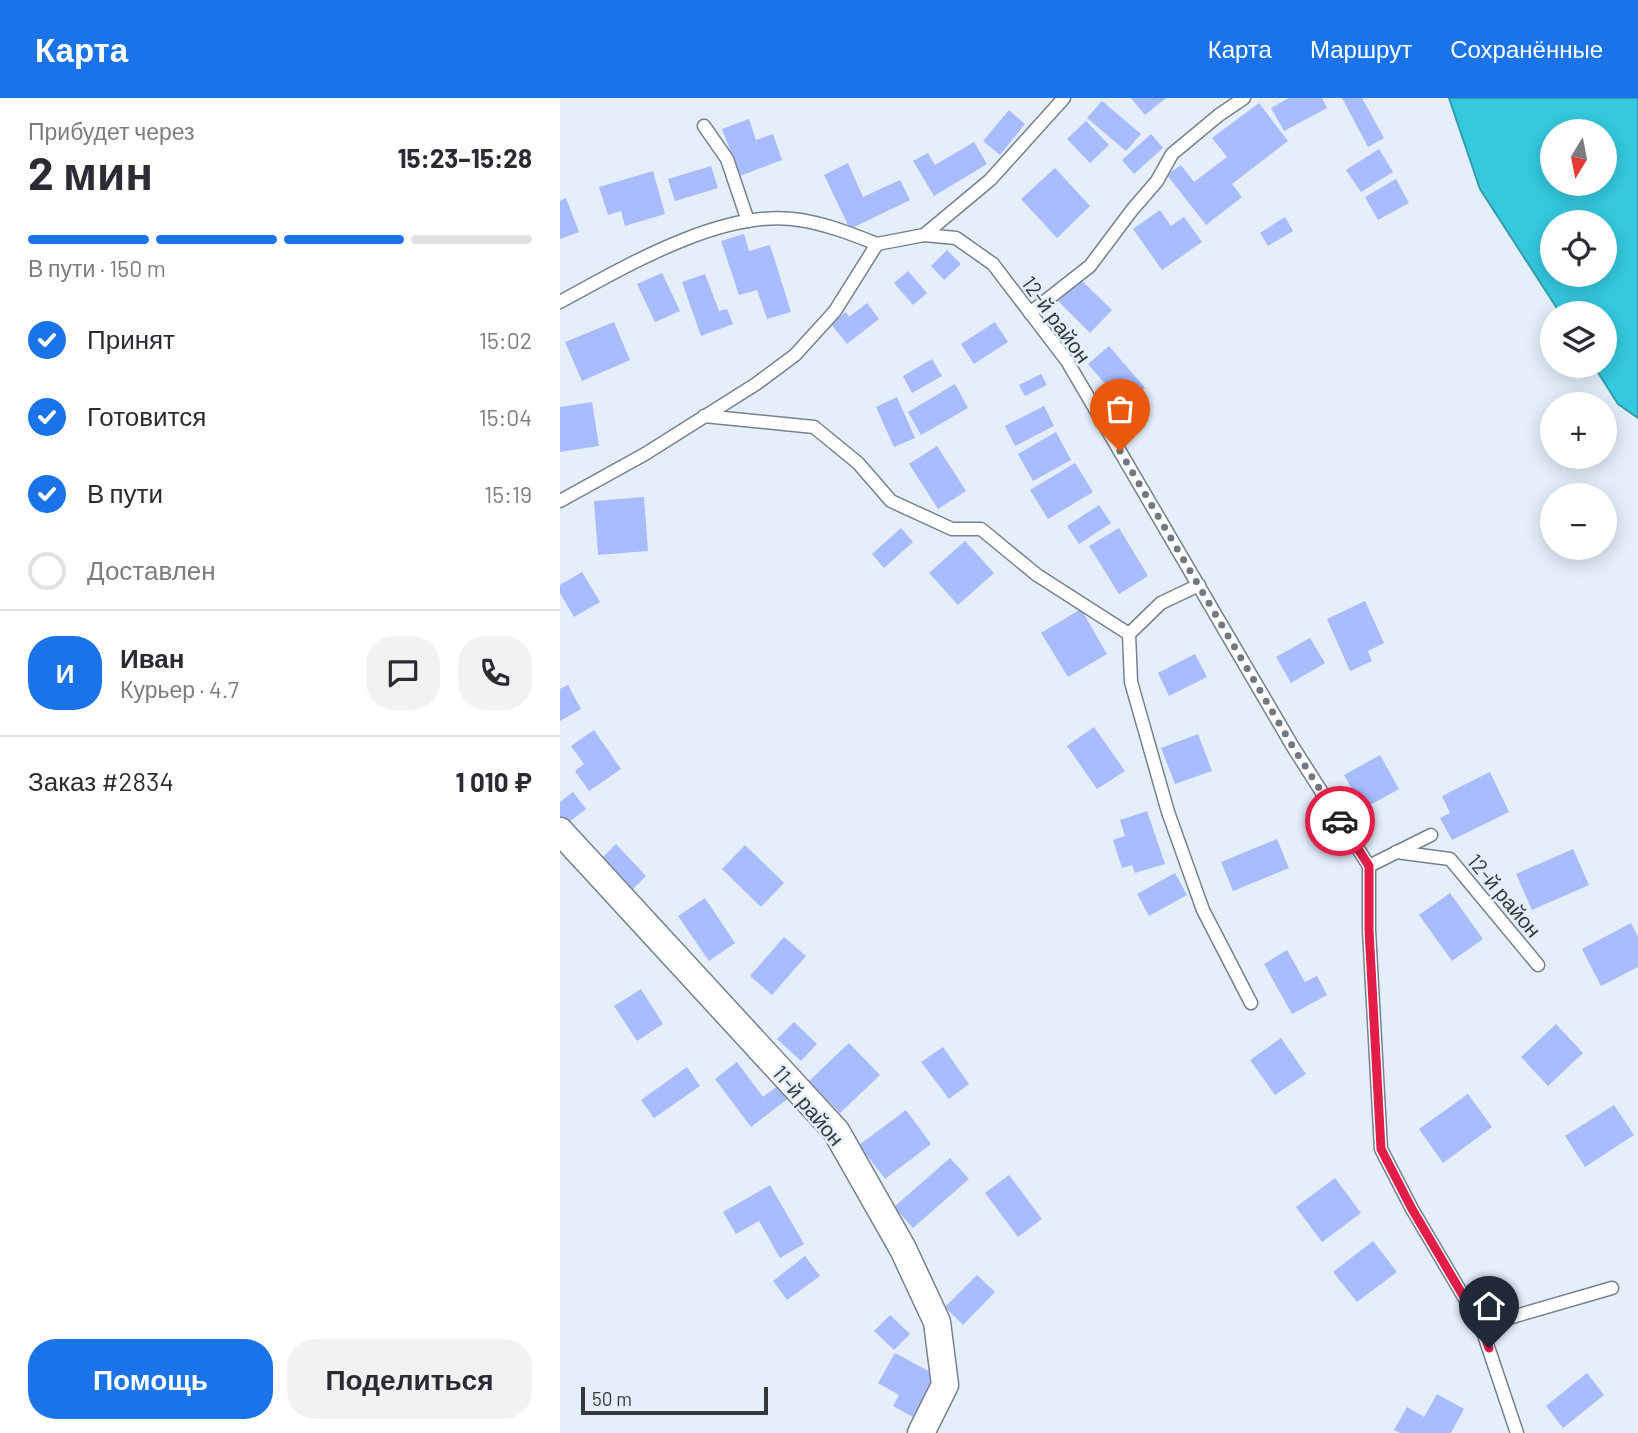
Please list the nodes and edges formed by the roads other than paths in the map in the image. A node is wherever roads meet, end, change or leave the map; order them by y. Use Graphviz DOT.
graph roads {
  1 [pos="1064,98"];
  2 [pos="1244,98"];
  3 [pos="704,126"];
  4 [pos="748,221"];
  5 [pos="924,235"];
  6 [pos="877,244"];
  7 [pos="560,302"];
  8 [pos="1030,313"];
  9 [pos="705,416"];
  10 [pos="560,500"];
  11 [pos="1199,585"];
  12 [pos="1129,634"];
  13 [pos="560,831"];
  14 [pos="1431,835"];
  15 [pos="1396,852"];
  16 [pos="1369,866"];
  17 [pos="1538,965"];
  18 [pos="1251,1003"];
  19 [pos="1612,1288"];
  20 [pos="1481,1326"];
  21 [pos="921,1433"];
  22 [pos="1517,1433"];
  1 -- 5 [label="lane"];
  2 -- 8 [label="lane"];
  3 -- 4 [label="lane"];
  4 -- 6 [label="lane"];
  4 -- 7 [label="lane"];
  5 -- 6 [label="lane, 12-й район"];
  5 -- 8 [label="lane, 12-й район"];
  6 -- 9 [label="lane"];
  8 -- 11 [label="lane, 12-й район"];
  9 -- 10 [label="lane"];
  9 -- 12 [label="lane"];
  11 -- 12 [label="lane"];
  11 -- 16 [label="lane, 12-й район"];
  12 -- 18 [label="lane"];
  13 -- 21 [label="street, 11-й район"];
  14 -- 15 [label="lane"];
  15 -- 16 [label="lane"];
  15 -- 17 [label="lane, 12-й район"];
  16 -- 20 [label="lane"];
  19 -- 20 [label="lane"];
  20 -- 22 [label="lane"];
}
